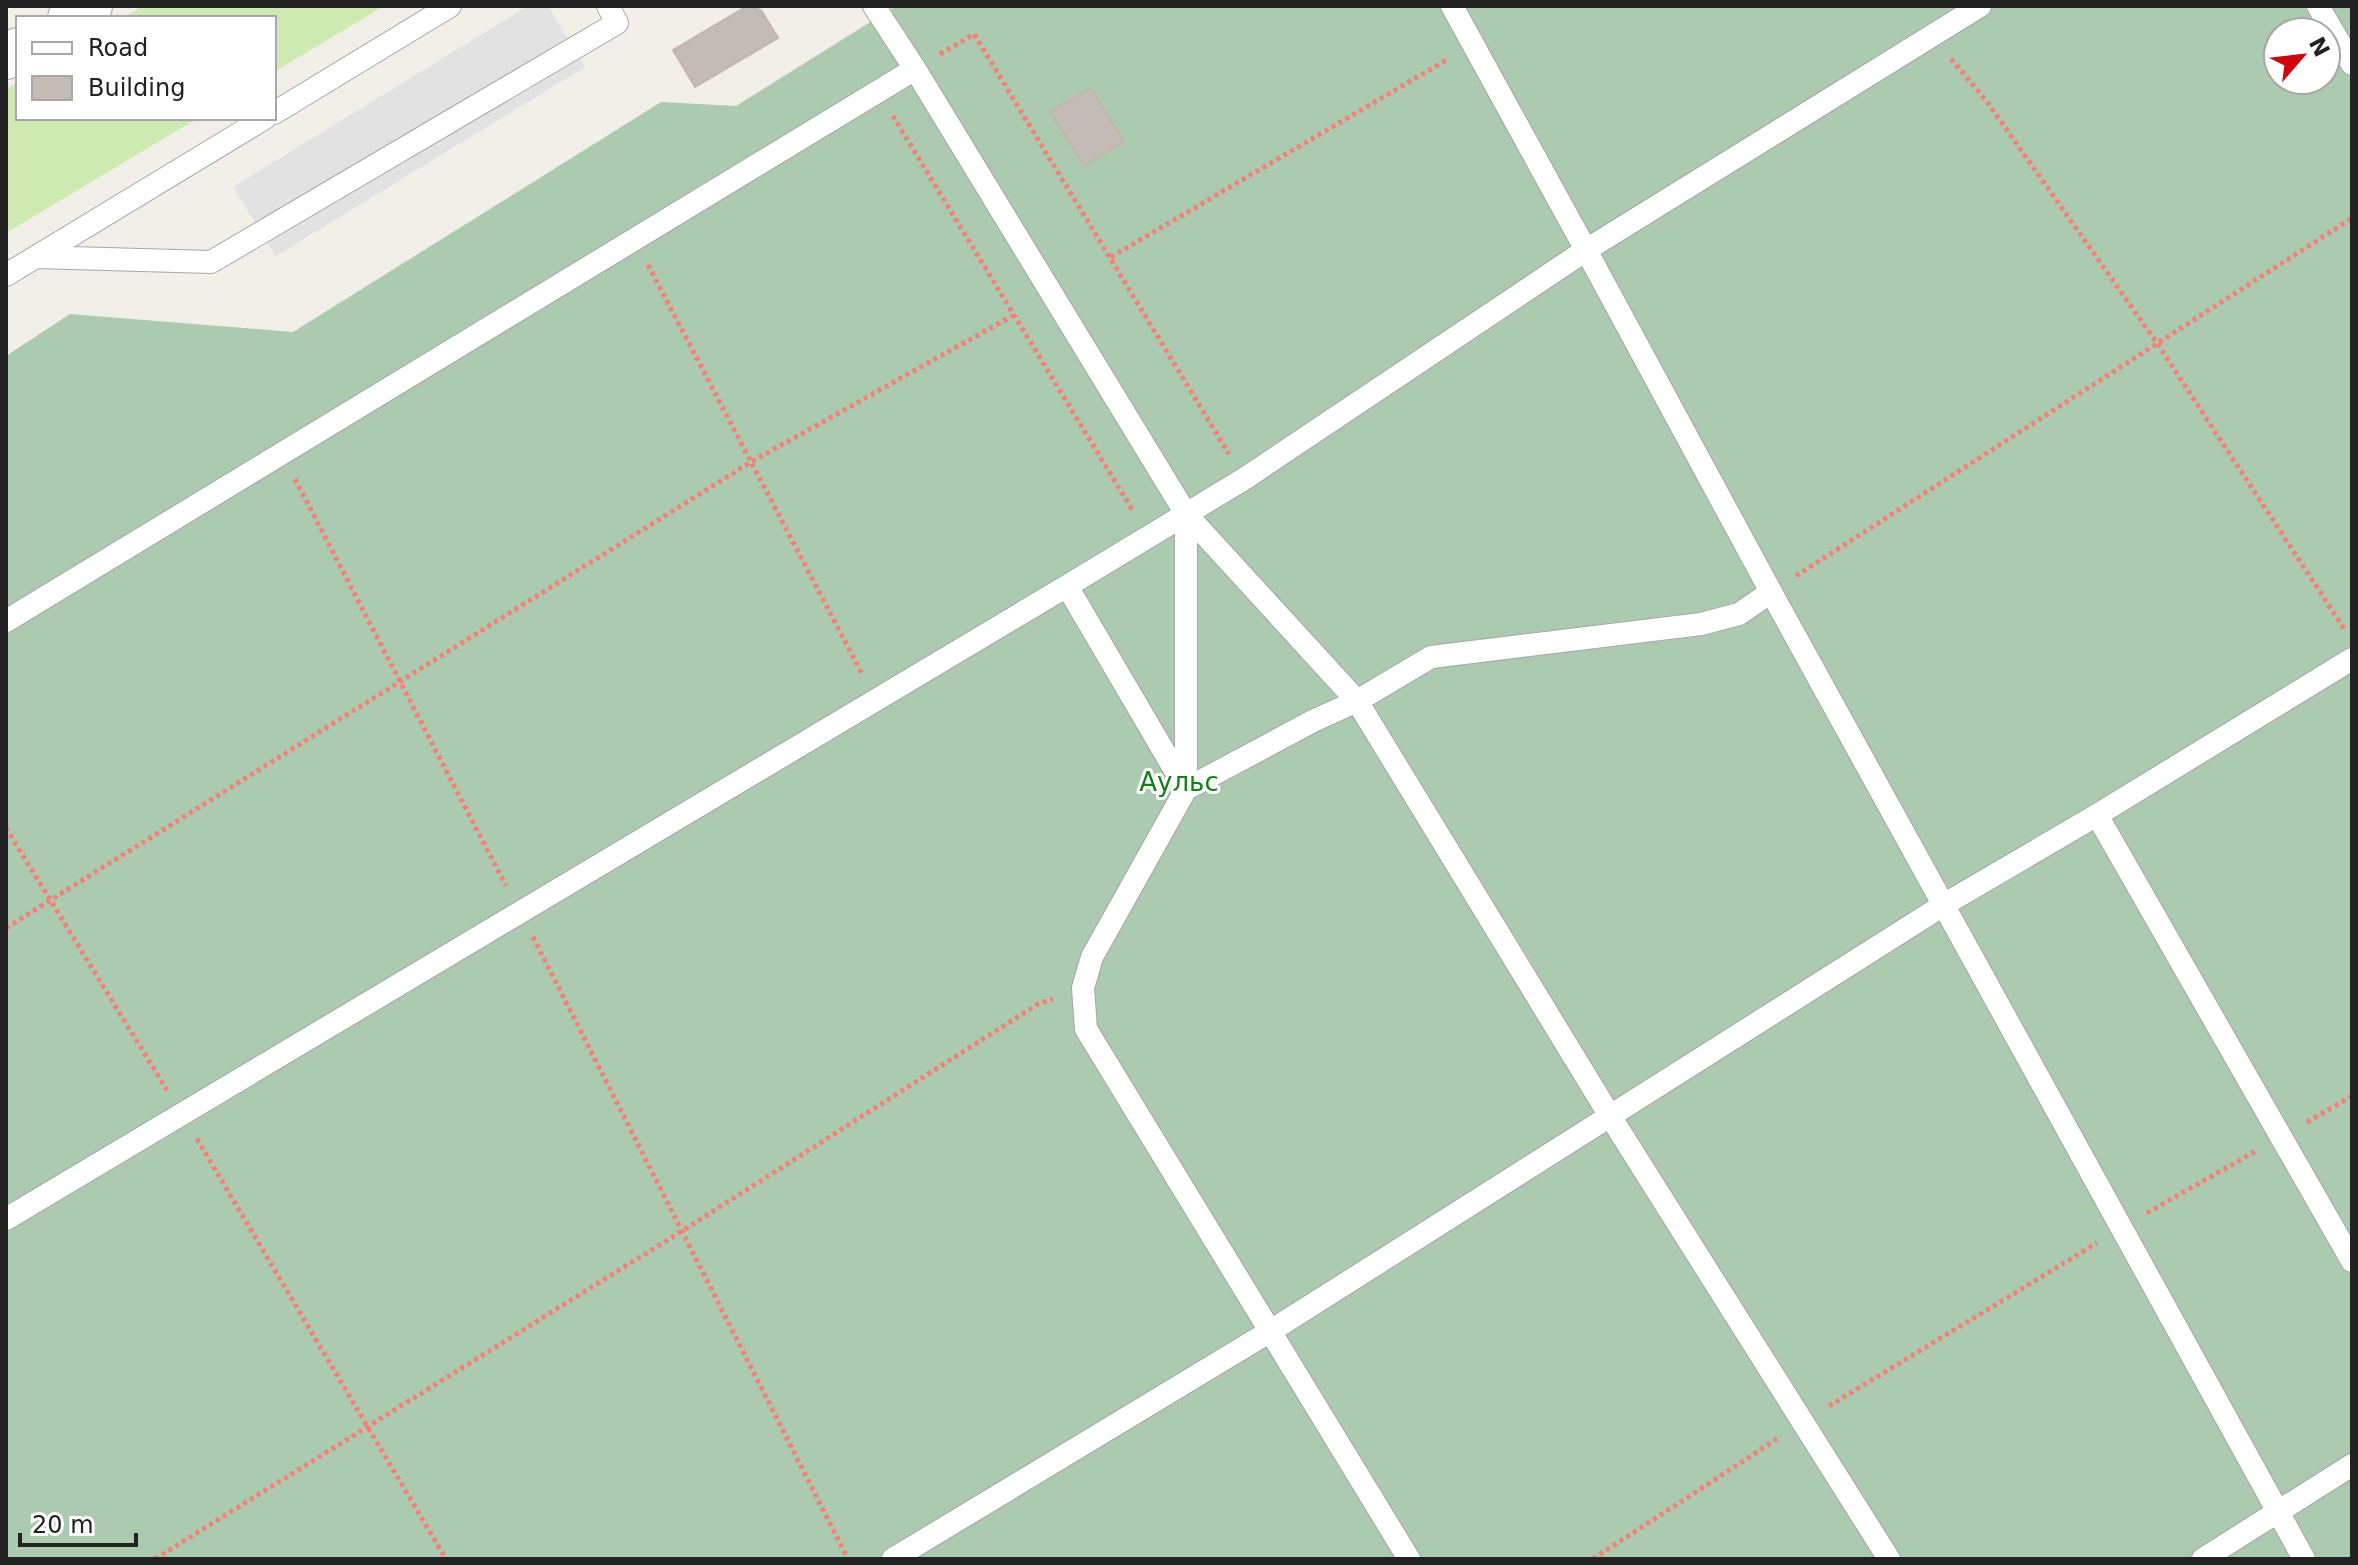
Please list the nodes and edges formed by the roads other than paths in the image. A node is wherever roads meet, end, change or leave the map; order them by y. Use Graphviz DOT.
graph roads {
  1 [pos="450,6"];
  2 [pos="608,6"];
  3 [pos="874,6"];
  4 [pos="1452,6"];
  5 [pos="1980,6"];
  6 [pos="2318,6"];
  7 [pos="2352,64"];
  8 [pos="915,69"];
  9 [pos="276,112"];
  10 [pos="262,120"];
  11 [pos="1586,250"];
  12 [pos="36,257"];
  13 [pos="6,275"];
  14 [pos="1186,514"];
  15 [pos="1067,586"];
  16 [pos="1771,592"];
  17 [pos="6,621"];
  18 [pos="2352,659"];
  19 [pos="1357,701"];
  20 [pos="1186,789"];
  21 [pos="2097,815"];
  22 [pos="1945,904"];
  23 [pos="1610,1116"];
  24 [pos="6,1219"];
  25 [pos="2352,1261"];
  26 [pos="1269,1332"];
  27 [pos="2352,1465"];
  28 [pos="2279,1512"];
  29 [pos="893,1559"];
  30 [pos="1409,1559"];
  31 [pos="1889,1559"];
  32 [pos="2203,1559"];
  33 [pos="2304,1559"];
  1 -- 9 [label="lane"];
  2 -- 12 [label="lane"];
  3 -- 8 [label="lane"];
  4 -- 11 [label="lane"];
  5 -- 11 [label="lane"];
  6 -- 7 [label="lane"];
  8 -- 14 [label="lane"];
  8 -- 17 [label="lane"];
  10 -- 12 [label="lane"];
  11 -- 14 [label="lane"];
  11 -- 16 [label="lane"];
  12 -- 13 [label="lane"];
  14 -- 15 [label="lane"];
  14 -- 19 [label="lane"];
  14 -- 20 [label="lane"];
  15 -- 20 [label="lane"];
  15 -- 24 [label="lane"];
  16 -- 19 [label="lane"];
  16 -- 22 [label="lane"];
  18 -- 21 [label="lane"];
  19 -- 20 [label="lane"];
  19 -- 23 [label="lane"];
  20 -- 26 [label="lane"];
  21 -- 22 [label="lane"];
  21 -- 25 [label="lane"];
  22 -- 23 [label="lane"];
  22 -- 28 [label="lane"];
  23 -- 26 [label="lane"];
  23 -- 31 [label="lane"];
  26 -- 29 [label="lane"];
  26 -- 30 [label="lane"];
  27 -- 28 [label="lane"];
  28 -- 32 [label="lane"];
  28 -- 33 [label="lane"];
}
